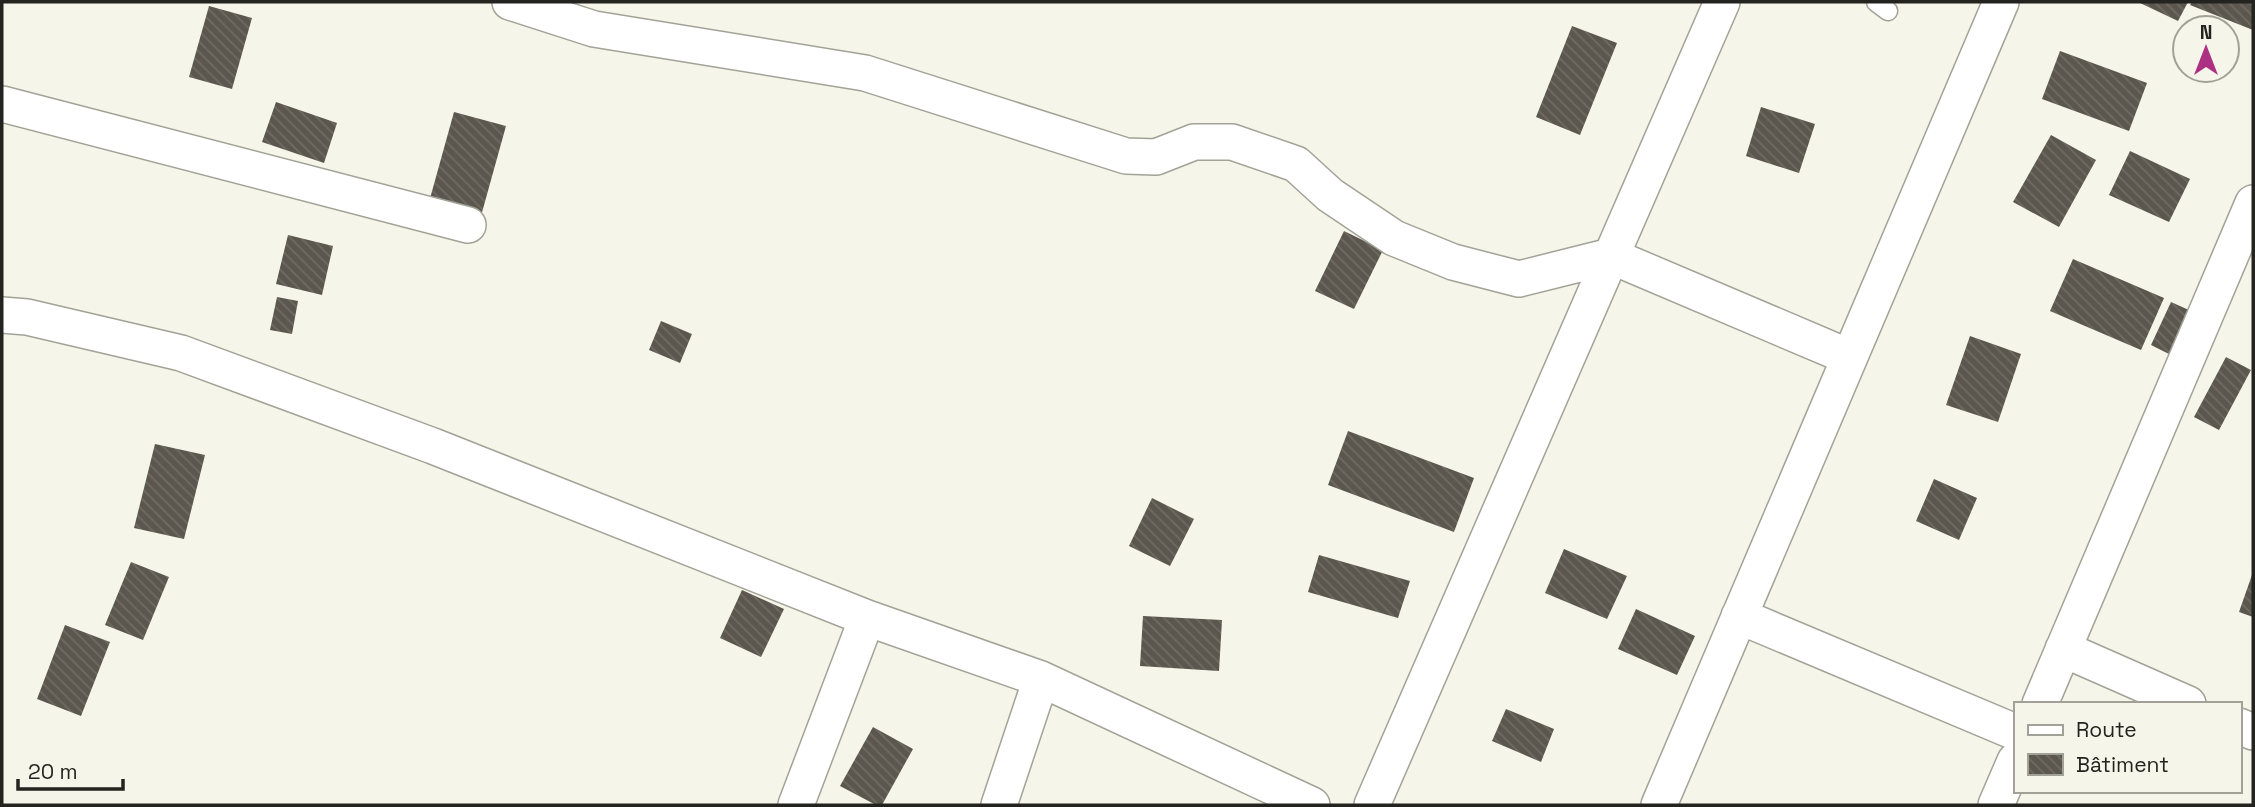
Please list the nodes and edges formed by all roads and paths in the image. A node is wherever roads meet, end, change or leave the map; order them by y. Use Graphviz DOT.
graph roads {
  1 [pos="510,2"];
  2 [pos="1722,2"];
  3 [pos="2001,2"];
  4 [pos="2,104"];
  5 [pos="2253,203"];
  6 [pos="468,225"];
  7 [pos="1611,256"];
  8 [pos="2,315"];
  9 [pos="1849,357"];
  10 [pos="1739,616"];
  11 [pos="867,618"];
  12 [pos="2063,649"];
  13 [pos="1041,679"];
  14 [pos="2041,702"];
  15 [pos="2183,702"];
  16 [pos="2014,732"];
  17 [pos="2014,763"];
  18 [pos="796,805"];
  19 [pos="999,805"];
  20 [pos="1312,805"];
  21 [pos="1372,805"];
  22 [pos="1659,805"];
  23 [pos="1996,805"];
  1 -- 7 [label="street"];
  2 -- 7 [label="street"];
  3 -- 9 [label="street"];
  4 -- 6 [label="street"];
  5 -- 12 [label="street"];
  7 -- 9 [label="street"];
  7 -- 21 [label="street"];
  8 -- 11 [label="street"];
  9 -- 10 [label="street"];
  10 -- 16 [label="street"];
  10 -- 22 [label="street"];
  11 -- 13 [label="street"];
  11 -- 18 [label="street"];
  12 -- 14 [label="street"];
  12 -- 15 [label="street"];
  13 -- 19 [label="street"];
  13 -- 20 [label="street"];
  17 -- 23 [label="street"];
}
